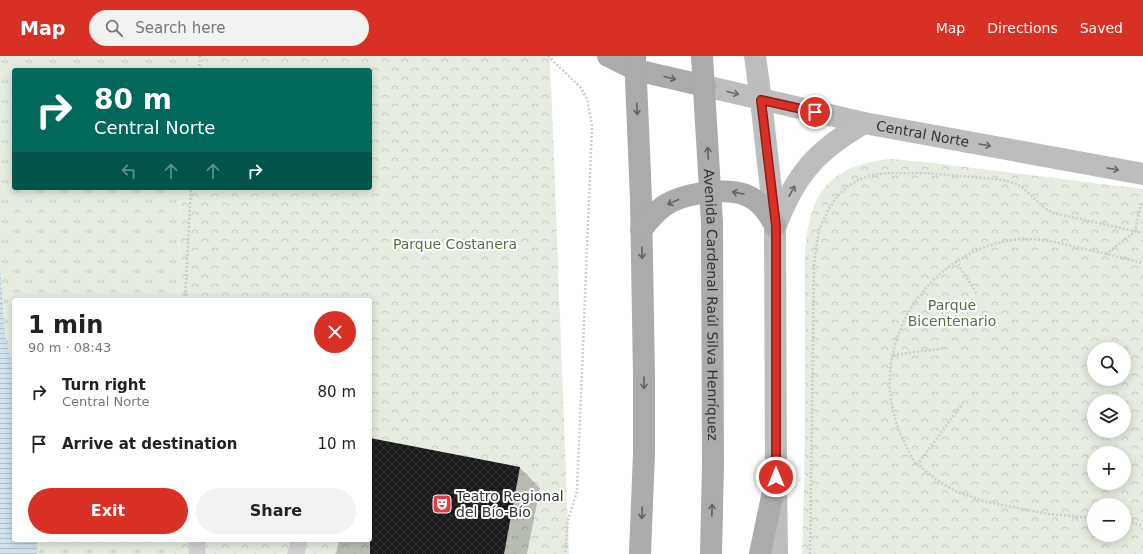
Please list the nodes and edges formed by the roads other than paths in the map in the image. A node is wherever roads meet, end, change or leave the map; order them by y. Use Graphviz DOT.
graph roads {
  1 [pos="608,56"];
  2 [pos="702,56"];
  3 [pos="754,56"];
  4 [pos="635,63"];
  5 [pos="704,86"];
  6 [pos="761,100"];
  7 [pos="864,123"];
  8 [pos="1143,174"];
  9 [pos="710,192"];
  10 [pos="776,226"];
  11 [pos="642,230"];
  12 [pos="776,477"];
  13 [pos="197,542"];
  14 [pos="299,542"];
  15 [pos="197,554"];
  16 [pos="296,554"];
  17 [pos="640,554"];
  18 [pos="711,554"];
  19 [pos="760,554"];
  20 [pos="777,554"];
  1 -- 4 [label="main road"];
  2 -- 5 [label="main road, Avenida Cardenal Raúl Silva Henríquez"];
  3 -- 6 [label="street"];
  4 -- 5 [label="main road, one-way"];
  4 -- 11 [label="main road, one-way"];
  5 -- 6 [label="street, Central Norte, one-way"];
  9 -- 5 [label="main road, Avenida Cardenal Raúl Silva Henríquez, one-way"];
  6 -- 7 [label="street, Central Norte"];
  6 -- 10 [label="street"];
  7 -- 8 [label="street, Central Norte, one-way"];
  10 -- 7 [label="street, one-way"];
  10 -- 9 [label="main road, one-way"];
  9 -- 11 [label="main road, one-way"];
  18 -- 9 [label="main road, Avenida Cardenal Raúl Silva Henríquez, one-way"];
  10 -- 12 [label="street"];
  11 -- 17 [label="main road, one-way"];
  12 -- 19 [label="main road"];
  12 -- 20 [label="street"];
  13 -- 15 [label="lane"];
  14 -- 16 [label="lane"];
}
